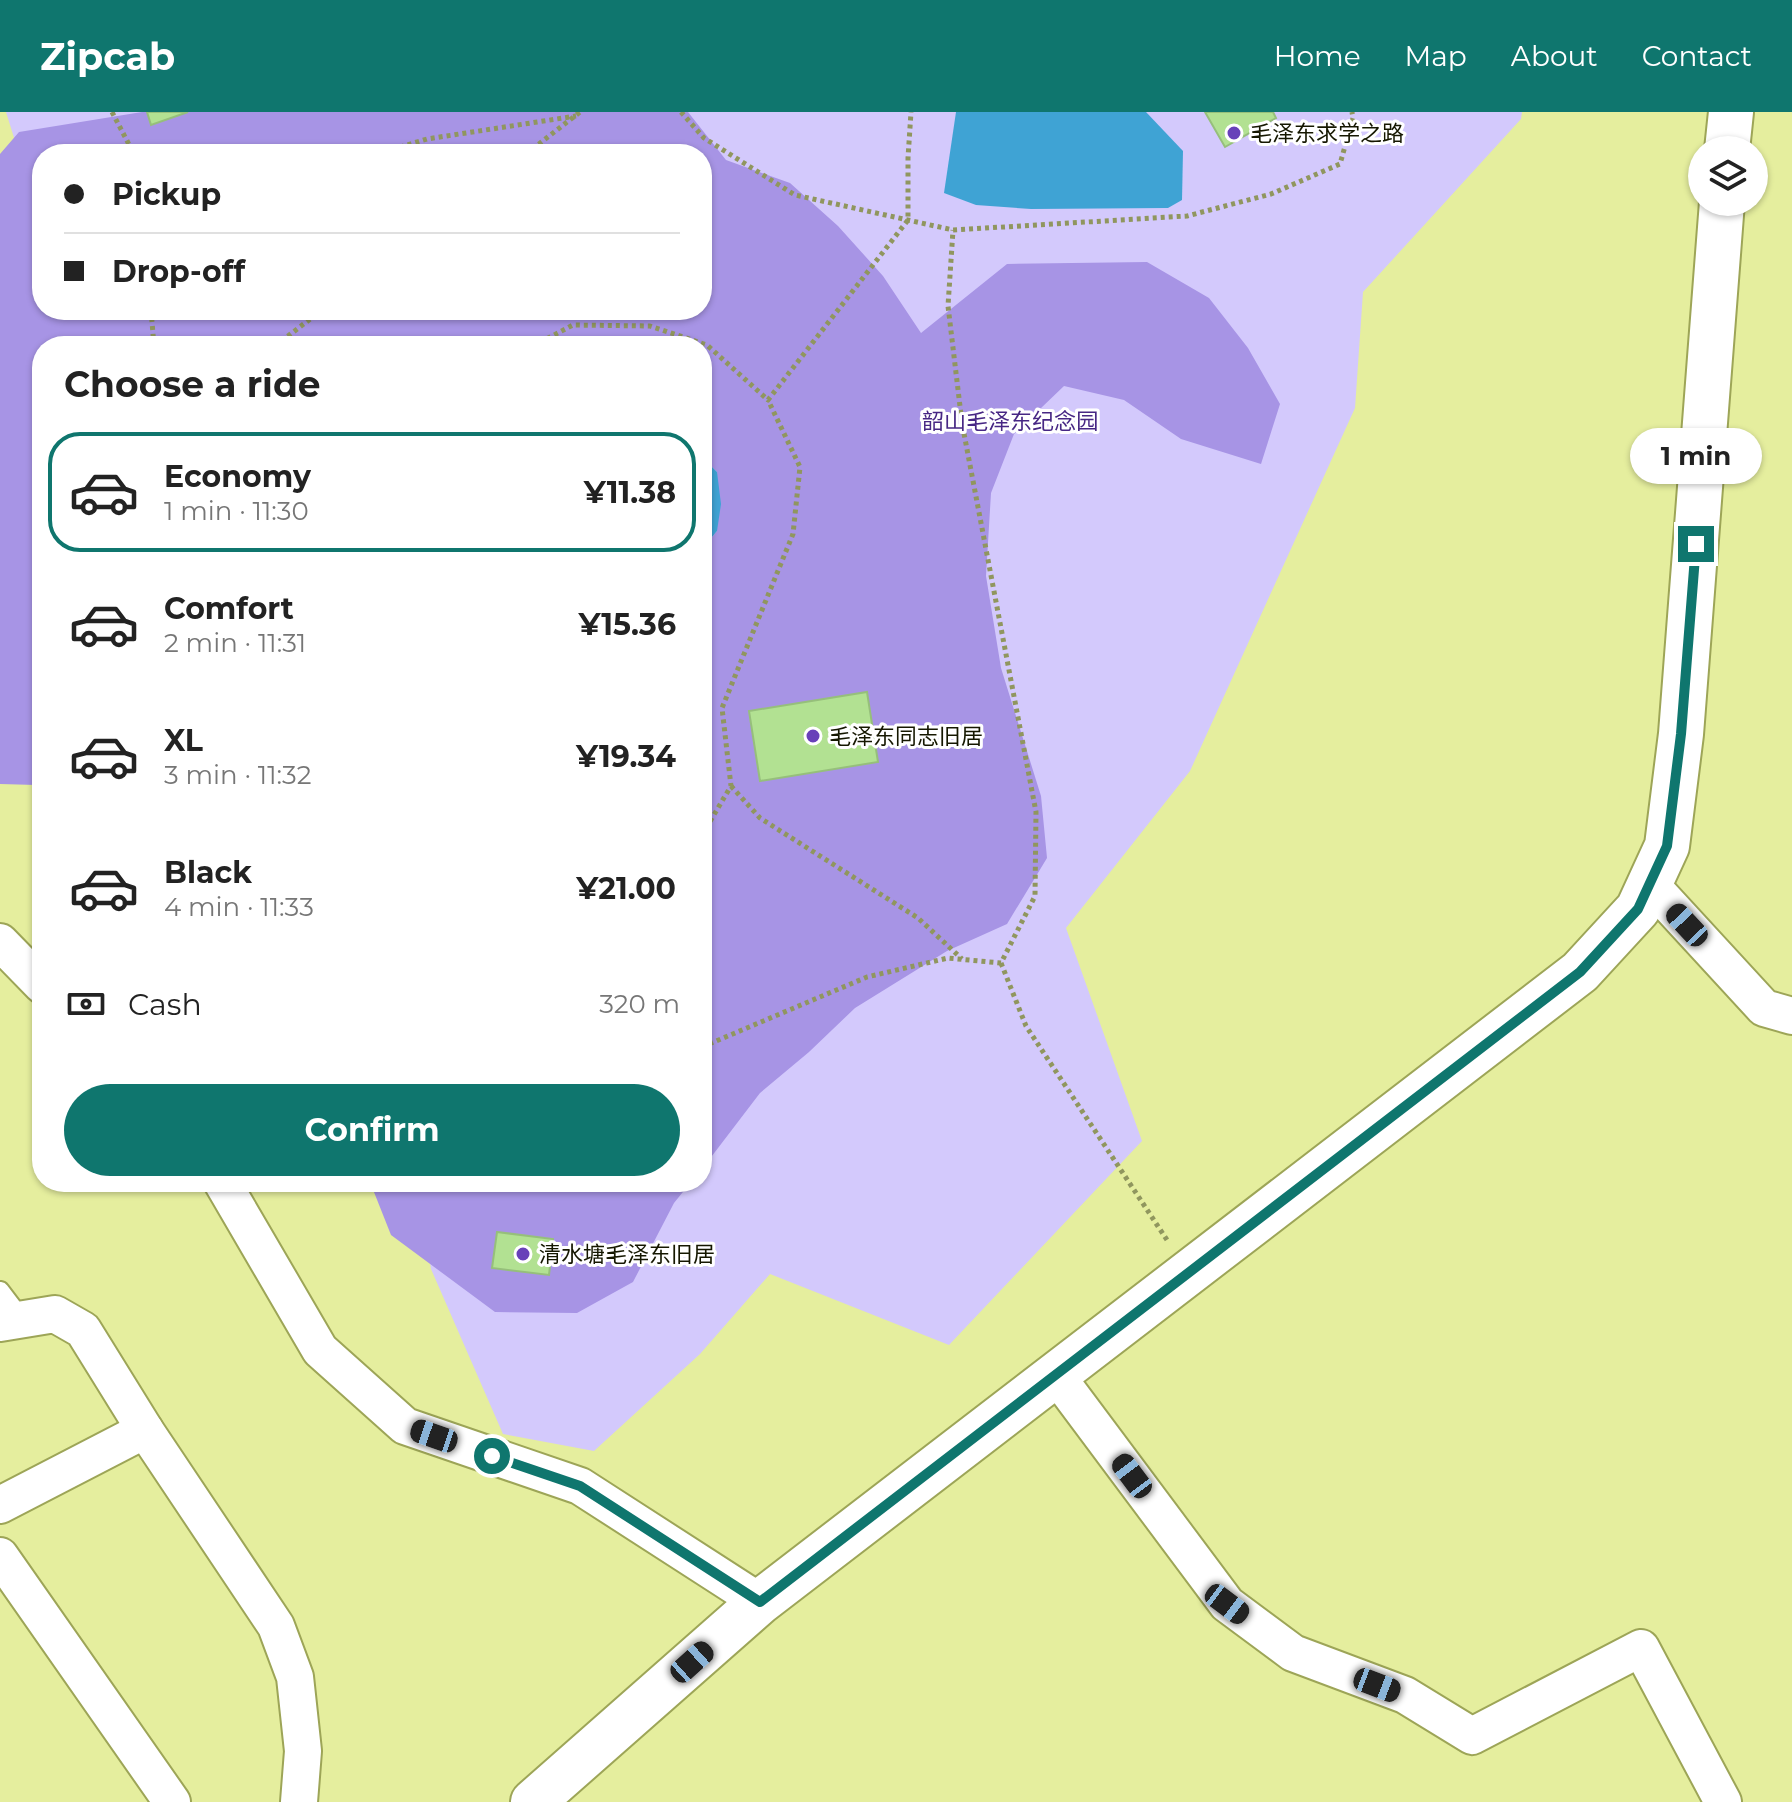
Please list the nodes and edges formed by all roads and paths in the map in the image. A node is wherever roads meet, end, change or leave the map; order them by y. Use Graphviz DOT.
graph roads {
  1 [pos="112,112"];
  2 [pos="681,112"];
  3 [pos="911,112"];
  4 [pos="1352,112"];
  5 [pos="1731,112"];
  6 [pos="578,114"];
  7 [pos="1728,136"];
  8 [pos="129,144"];
  9 [pos="410,144"];
  10 [pos="539,144"];
  11 [pos="1721,216"];
  12 [pos="908,220"];
  13 [pos="953,230"];
  14 [pos="309,320"];
  15 [pos="288,336"];
  16 [pos="552,336"];
  17 [pos="680,336"];
  18 [pos="712,350"];
  19 [pos="768,400"];
  20 [pos="731,786"];
  21 [pos="712,818"];
  22 [pos="1649,883"];
  23 [pos="0,942"];
  24 [pos="962,959"];
  25 [pos="1001,963"];
  26 [pos="32,975"];
  27 [pos="1792,1016"];
  28 [pos="712,1043"];
  29 [pos="228,1192"];
  30 [pos="1188,1273"];
  31 [pos="0,1291"];
  32 [pos="11,1321"];
  33 [pos="1056,1375"];
  34 [pos="145,1430"];
  35 [pos="0,1505"];
  36 [pos="0,1556"];
  37 [pos="760,1602"];
  38 [pos="172,1802"];
  39 [pos="299,1802"];
  40 [pos="533,1802"];
  41 [pos="1723,1802"];
  1 -- 8 [label="path"];
  2 -- 12 [label="path"];
  3 -- 12 [label="path"];
  4 -- 13 [label="path"];
  5 -- 7 [label="main road"];
  6 -- 9 [label="path"];
  6 -- 10 [label="path"];
  11 -- 22 [label="main road"];
  12 -- 13 [label="path"];
  12 -- 19 [label="path"];
  13 -- 25 [label="path"];
  14 -- 15 [label="path"];
  16 -- 17 [label="path"];
  18 -- 19 [label="path"];
  19 -- 20 [label="path"];
  20 -- 21 [label="path"];
  20 -- 24 [label="path"];
  22 -- 27 [label="street"];
  22 -- 30 [label="main road"];
  23 -- 26 [label="street"];
  24 -- 25 [label="path"];
  24 -- 28 [label="path"];
  25 -- 30 [label="path"];
  29 -- 37 [label="street"];
  30 -- 33 [label="main road"];
  31 -- 32 [label="lane"];
  32 -- 34 [label="street"];
  33 -- 37 [label="main road"];
  33 -- 41 [label="street"];
  34 -- 35 [label="street"];
  34 -- 39 [label="street"];
  36 -- 38 [label="street"];
  37 -- 40 [label="main road"];
}
